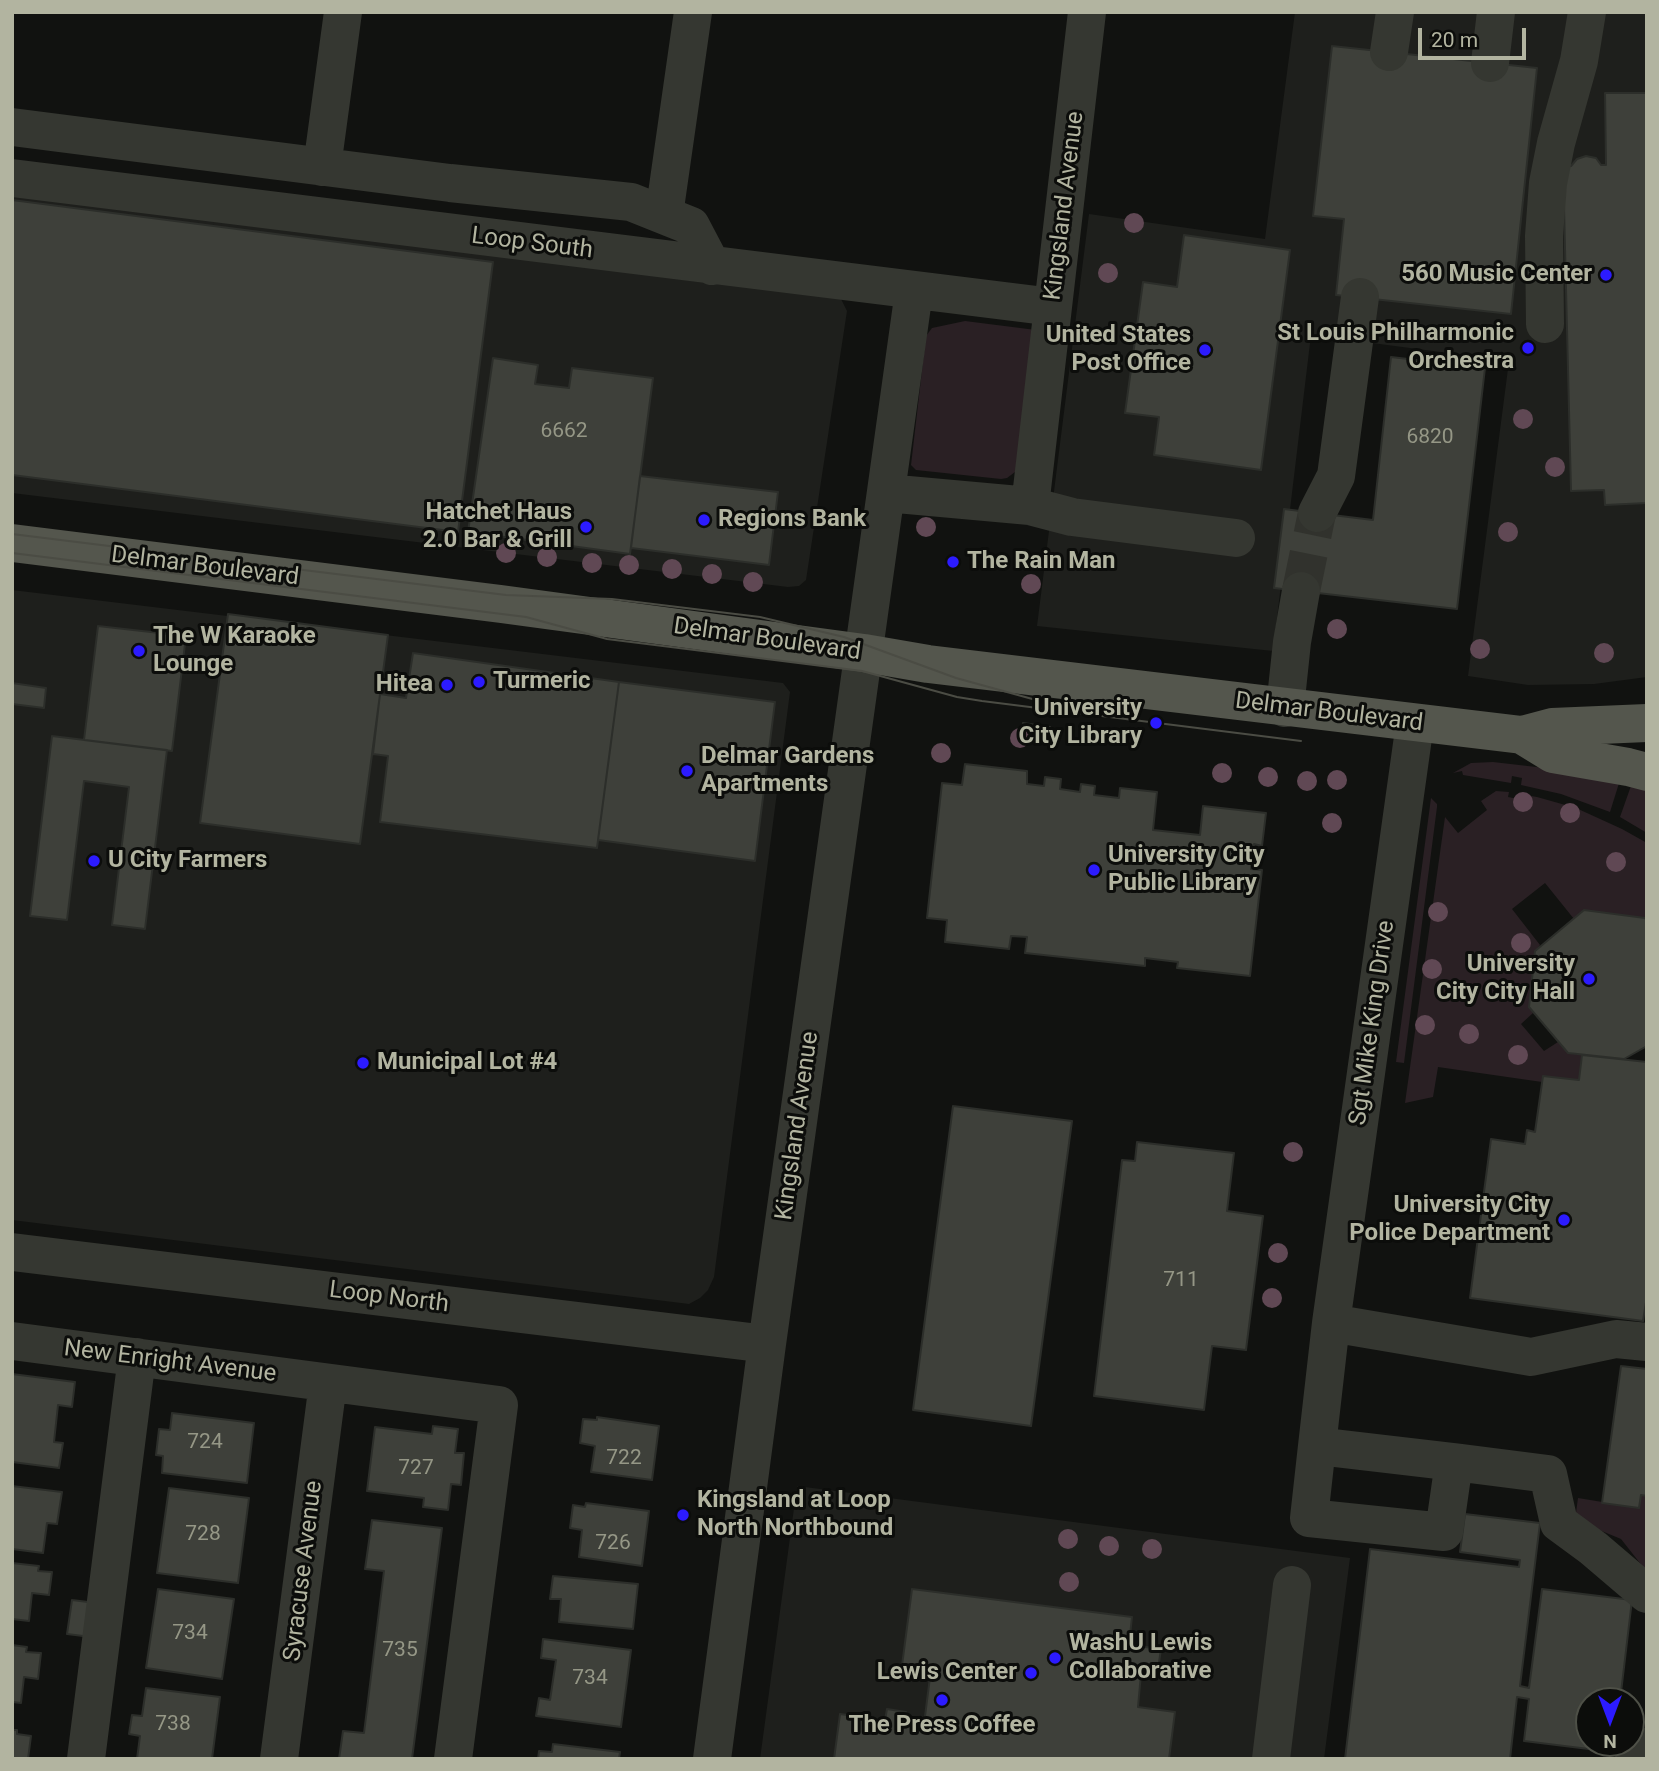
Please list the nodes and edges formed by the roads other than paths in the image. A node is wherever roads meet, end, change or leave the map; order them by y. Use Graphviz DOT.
graph roads {
  1 [pos="343,12"];
  2 [pos="693,12"];
  3 [pos="1087,12"];
  4 [pos="1395,12"];
  5 [pos="1496,12"];
  6 [pos="1587,12"];
  7 [pos="1389,52"];
  8 [pos="1490,62"];
  9 [pos="12,127"];
  10 [pos="322,167"];
  11 [pos="12,178"];
  12 [pos="664,215"];
  13 [pos="712,266"];
  14 [pos="914,291"];
  15 [pos="1360,297"];
  16 [pos="1053,307"];
  17 [pos="1545,324"];
  18 [pos="886,493"];
  19 [pos="1030,506"];
  20 [pos="1317,513"];
  21 [pos="1236,538"];
  22 [pos="12,543"];
  23 [pos="1301,591"];
  24 [pos="864,653"];
  25 [pos="1284,708"];
  26 [pos="1415,723"];
  27 [pos="1647,723"];
  28 [pos="1522,735"];
  29 [pos="1647,772"];
  30 [pos="12,1252"];
  31 [pos="1331,1323"];
  32 [pos="12,1341"];
  33 [pos="1647,1342"];
  34 [pos="767,1344"];
  35 [pos="138,1357"];
  36 [pos="328,1382"];
  37 [pos="1317,1446"];
  38 [pos="1454,1462"];
  39 [pos="1292,1585"];
  40 [pos="1647,1594"];
  41 [pos="1647,1747"];
  42 [pos="86,1759"];
  43 [pos="279,1759"];
  44 [pos="453,1759"];
  45 [pos="712,1759"];
  46 [pos="1270,1759"];
  47 [pos="1634,1759"];
  1 -- 10 [label="street"];
  2 -- 12 [label="street"];
  3 -- 16 [label="street, Kingsland Avenue"];
  4 -- 7 [label="street"];
  5 -- 8 [label="street"];
  6 -- 17 [label="street"];
  9 -- 10 [label="street"];
  10 -- 12 [label="street"];
  11 -- 13 [label="street, Loop South"];
  12 -- 13 [label="street"];
  13 -- 14 [label="street, Loop South"];
  14 -- 16 [label="street, Loop South"];
  14 -- 18 [label="street, Kingsland Avenue"];
  15 -- 20 [label="street"];
  16 -- 19 [label="street, Kingsland Avenue"];
  18 -- 19 [label="street"];
  18 -- 24 [label="street, Kingsland Avenue"];
  19 -- 21 [label="street"];
  22 -- 24 [label="main road, Delmar Boulevard"];
  23 -- 25 [label="street"];
  24 -- 25 [label="main road, Delmar Boulevard"];
  24 -- 34 [label="street, Kingsland Avenue"];
  25 -- 26 [label="main road, Delmar Boulevard"];
  26 -- 28 [label="main road, Delmar Boulevard"];
  26 -- 31 [label="street, Sgt Mike King Drive"];
  27 -- 28 [label="main road, Delmar Boulevard"];
  28 -- 29 [label="main road, Delmar Boulevard"];
  30 -- 34 [label="street, Loop North"];
  31 -- 33 [label="street"];
  31 -- 37 [label="street, Sgt Mike King Drive"];
  32 -- 35 [label="street, New Enright Avenue"];
  34 -- 45 [label="street, Kingsland Avenue"];
  35 -- 36 [label="street, New Enright Avenue"];
  35 -- 42 [label="street"];
  36 -- 43 [label="street, Syracuse Avenue"];
  36 -- 44 [label="street, New Enright Avenue"];
  37 -- 38 [label="street"];
  37 -- 38 [label="street, Sgt Mike King Drive"];
  38 -- 40 [label="street"];
  39 -- 46 [label="street"];
  41 -- 47 [label="street"];
}
